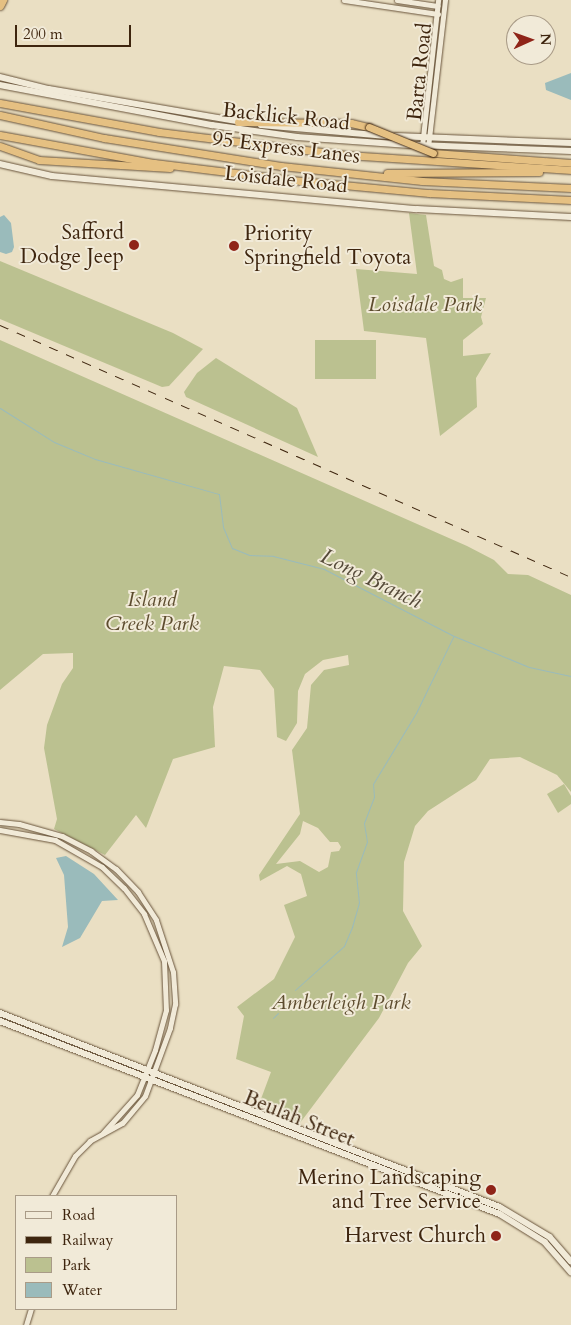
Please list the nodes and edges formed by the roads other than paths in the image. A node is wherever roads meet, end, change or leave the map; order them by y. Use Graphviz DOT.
graph roads {
  1 [pos="3,0"];
  2 [pos="344,0"];
  3 [pos="397,0"];
  4 [pos="445,0"];
  5 [pos="437,3"];
  6 [pos="0,6"];
  7 [pos="443,7"];
  8 [pos="435,13"];
  9 [pos="442,15"];
  10 [pos="0,77"];
  11 [pos="0,85"];
  12 [pos="0,104"];
  13 [pos="0,115"];
  14 [pos="238,122"];
  15 [pos="0,135"];
  16 [pos="426,138"];
  17 [pos="571,143"];
  18 [pos="425,146"];
  19 [pos="2,148"];
  20 [pos="571,151"];
  21 [pos="571,163"];
  22 [pos="0,164"];
  23 [pos="191,168"];
  24 [pos="315,170"];
  25 [pos="559,170"];
  26 [pos="571,170"];
  27 [pos="571,188"];
  28 [pos="571,200"];
  29 [pos="571,216"];
  30 [pos="0,822"];
  31 [pos="0,830"];
  32 [pos="0,1013"];
  33 [pos="0,1021"];
  34 [pos="148,1070"];
  35 [pos="153,1076"];
  36 [pos="145,1077"];
  37 [pos="103,1133"];
  38 [pos="53,1195"];
  39 [pos="571,1261"];
  40 [pos="571,1272"];
  41 [pos="31,1310"];
  42 [pos="26,1325"];
  1 -- 6 [label="highway"];
  2 -- 8 [label="street"];
  3 -- 5 [label="street"];
  4 -- 7 [label="street, Barta Road"];
  5 -- 7 [label="street"];
  5 -- 8 [label="street, Barta Road"];
  7 -- 9 [label="street, Barta Road"];
  8 -- 9 [label="street"];
  8 -- 16 [label="street, Barta Road"];
  9 -- 16 [label="street, Barta Road"];
  10 -- 14 [label="main road, Backlick Road"];
  11 -- 18 [label="main road, Backlick Road"];
  12 -- 25 [label="highway"];
  13 -- 24 [label="highway, 95 Express Lanes"];
  14 -- 16 [label="main road, Backlick Road"];
  14 -- 21 [label="highway, bridge"];
  15 -- 23 [label="highway"];
  16 -- 17 [label="main road, Backlick Road"];
  16 -- 18 [label="street, Barta Road"];
  18 -- 20 [label="main road, Backlick Road"];
  19 -- 23 [label="highway"];
  22 -- 29 [label="main road, Loisdale Road"];
  23 -- 28 [label="highway"];
  24 -- 25 [label="highway"];
  24 -- 27 [label="highway, 95 Express Lanes"];
  25 -- 26 [label="highway"];
  30 -- 35 [label="street"];
  31 -- 34 [label="street"];
  32 -- 34 [label="main road, Beulah Street"];
  33 -- 36 [label="main road, Beulah Street"];
  34 -- 35 [label="main road, Beulah Street"];
  34 -- 36 [label="street"];
  35 -- 36 [label="main road, Beulah Street"];
  35 -- 37 [label="street"];
  35 -- 39 [label="main road, Beulah Street"];
  35 -- 40 [label="main road, Beulah Street"];
  36 -- 37 [label="street"];
  37 -- 38 [label="street"];
  41 -- 42 [label="street"];
}
